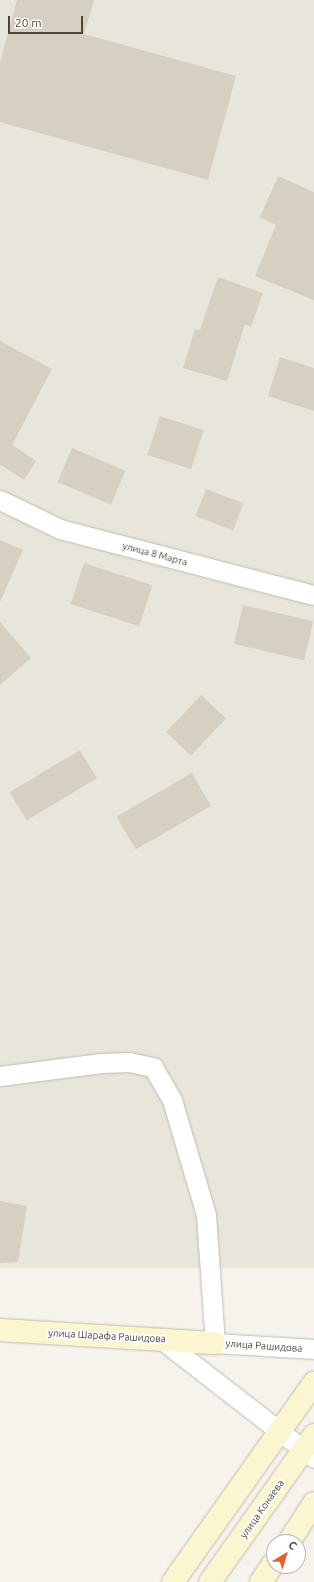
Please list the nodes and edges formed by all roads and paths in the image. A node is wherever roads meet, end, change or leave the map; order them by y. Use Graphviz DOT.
graph roads {
  1 [pos="0,500"];
  2 [pos="314,595"];
  3 [pos="0,1076"];
  4 [pos="0,1330"];
  5 [pos="162,1340"];
  6 [pos="215,1343"];
  7 [pos="314,1349"];
  8 [pos="314,1383"];
  9 [pos="280,1432"];
  10 [pos="311,1448"];
  11 [pos="314,1503"];
  12 [pos="294,1534"];
  13 [pos="173,1582"];
  14 [pos="210,1582"];
  1 -- 2 [label="street, улица 8 Марта"];
  3 -- 6 [label="street"];
  4 -- 5 [label="main road, улица Шарафа Рашидова"];
  5 -- 6 [label="main road, улица Шарафа Рашидова"];
  5 -- 9 [label="street"];
  6 -- 7 [label="street, улица Рашидова"];
  8 -- 9 [label="main road"];
  9 -- 10 [label="street"];
  9 -- 13 [label="main road"];
  10 -- 14 [label="main road, улица Конаева"];
  11 -- 12 [label="main road"];
}
